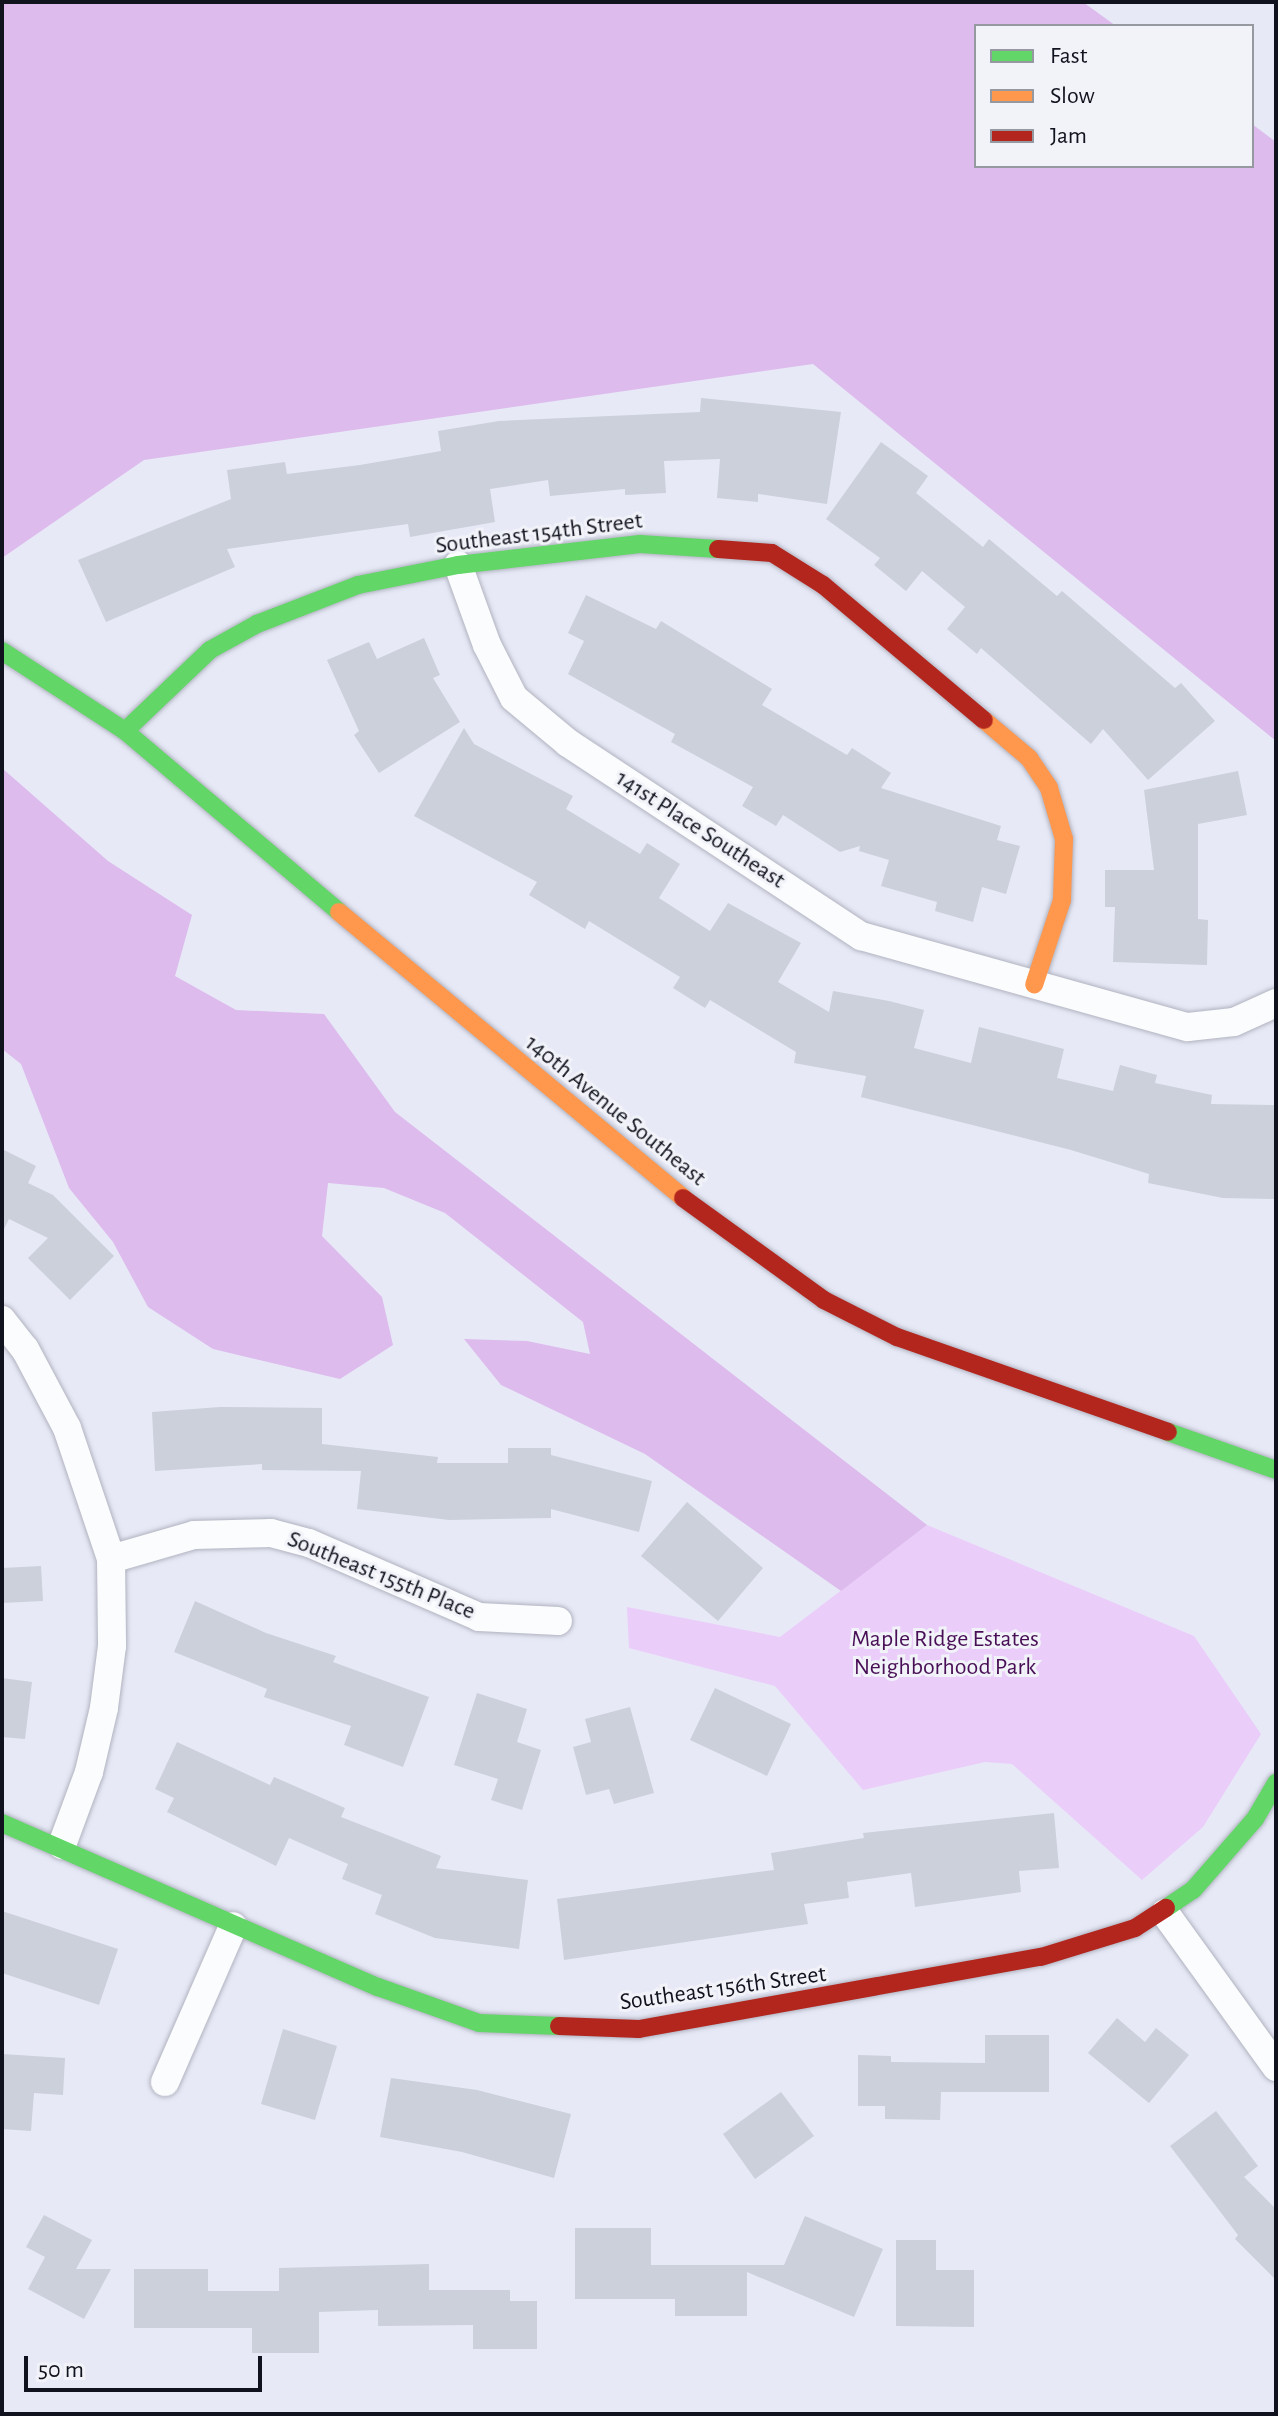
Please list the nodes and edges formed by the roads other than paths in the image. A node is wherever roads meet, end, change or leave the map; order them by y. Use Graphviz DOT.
graph roads {
  1 [pos="458,565"];
  2 [pos="2,651"];
  3 [pos="125,731"];
  4 [pos="1034,985"];
  5 [pos="1276,1003"];
  6 [pos="2,1320"];
  7 [pos="1276,1470"];
  8 [pos="111,1559"];
  9 [pos="558,1621"];
  10 [pos="1276,1783"];
  11 [pos="2,1823"];
  12 [pos="62,1845"];
  13 [pos="1165,1913"];
  14 [pos="233,1926"];
  15 [pos="1276,2067"];
  16 [pos="165,2082"];
  1 -- 3 [label="street, Southeast 154th Street"];
  1 -- 4 [label="street, 141st Place Southeast"];
  1 -- 4 [label="street, Southeast 154th Street"];
  2 -- 3 [label="street, 140th Avenue Southeast"];
  3 -- 7 [label="street, 140th Avenue Southeast"];
  4 -- 5 [label="street, 141st Place Southeast"];
  6 -- 8 [label="street"];
  8 -- 9 [label="street, Southeast 155th Place"];
  8 -- 12 [label="street"];
  10 -- 13 [label="street, Southeast 156th Street"];
  11 -- 12 [label="street, Southeast 156th Street"];
  12 -- 14 [label="street, Southeast 156th Street"];
  13 -- 14 [label="street, Southeast 156th Street"];
  13 -- 15 [label="street"];
  14 -- 16 [label="street"];
}
